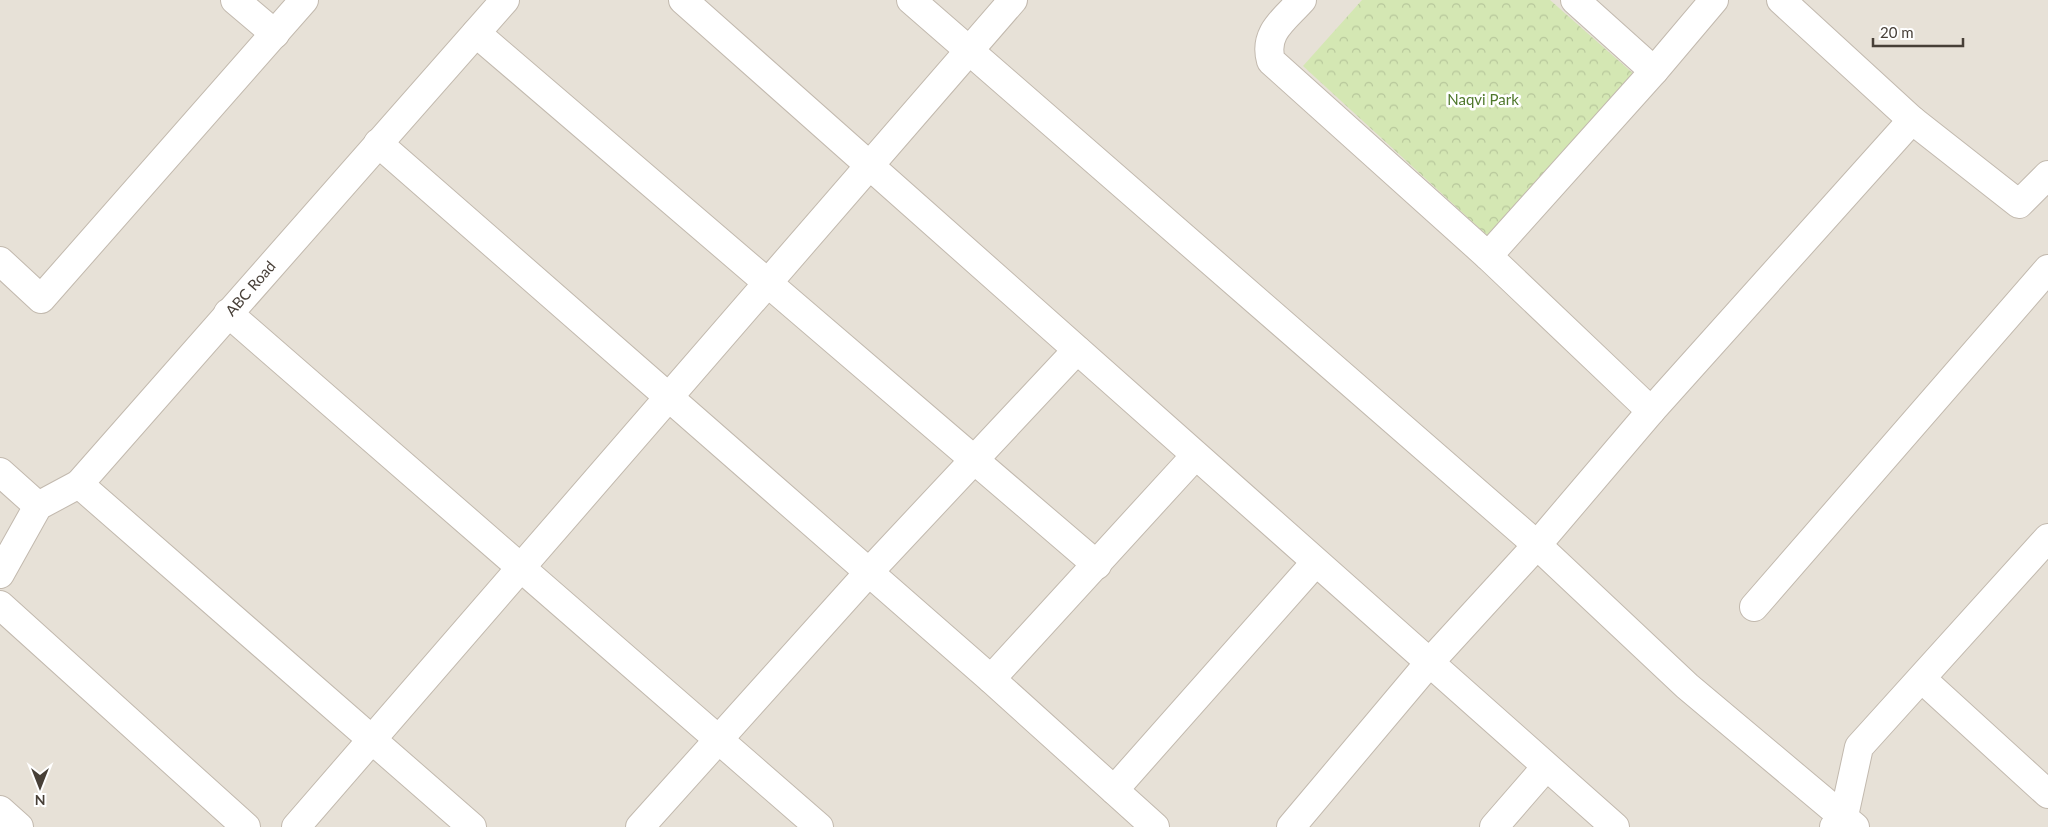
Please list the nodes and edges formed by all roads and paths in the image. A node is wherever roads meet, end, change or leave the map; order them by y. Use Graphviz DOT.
graph roads {
  1 [pos="235,0"];
  2 [pos="304,0"];
  3 [pos="505,0"];
  4 [pos="683,0"];
  5 [pos="911,0"];
  6 [pos="1013,0"];
  7 [pos="1302,0"];
  8 [pos="1575,0"];
  9 [pos="1714,0"];
  10 [pos="1781,0"];
  11 [pos="476,33"];
  12 [pos="275,34"];
  13 [pos="969,52"];
  14 [pos="1654,71"];
  15 [pos="1912,120"];
  16 [pos="378,143"];
  17 [pos="870,166"];
  18 [pos="2048,175"];
  19 [pos="1488,256"];
  20 [pos="0,261"];
  21 [pos="2048,269"];
  22 [pos="768,283"];
  23 [pos="228,313"];
  24 [pos="1077,350"];
  25 [pos="669,398"];
  26 [pos="1651,411"];
  27 [pos="1195,456"];
  28 [pos="974,460"];
  29 [pos="0,472"];
  30 [pos="79,484"];
  31 [pos="38,506"];
  32 [pos="2048,538"];
  33 [pos="1537,545"];
  34 [pos="1315,563"];
  35 [pos="1097,565"];
  36 [pos="521,568"];
  37 [pos="869,572"];
  38 [pos="0,574"];
  39 [pos="0,605"];
  40 [pos="1754,607"];
  41 [pos="1430,663"];
  42 [pos="991,679"];
  43 [pos="1922,679"];
  44 [pos="372,740"];
  45 [pos="718,740"];
  46 [pos="1546,767"];
  47 [pos="1114,790"];
  48 [pos="2048,794"];
  49 [pos="0,810"];
  50 [pos="1844,823"];
  51 [pos="19,827"];
  52 [pos="246,827"];
  53 [pos="296,827"];
  54 [pos="472,827"];
  55 [pos="640,827"];
  56 [pos="819,827"];
  57 [pos="1155,827"];
  58 [pos="1291,827"];
  59 [pos="1494,827"];
  60 [pos="1615,827"];
  1 -- 12 [label="street"];
  2 -- 12 [label="street"];
  3 -- 11 [label="street, ABC Road"];
  4 -- 17 [label="street"];
  5 -- 13 [label="street"];
  6 -- 13 [label="street"];
  7 -- 19 [label="street"];
  8 -- 14 [label="street"];
  9 -- 14 [label="street"];
  10 -- 15 [label="street"];
  11 -- 16 [label="street, ABC Road"];
  11 -- 22 [label="street"];
  12 -- 20 [label="street"];
  13 -- 17 [label="street"];
  13 -- 33 [label="street"];
  14 -- 19 [label="street"];
  15 -- 18 [label="street"];
  15 -- 26 [label="street"];
  16 -- 23 [label="street, ABC Road"];
  16 -- 25 [label="street"];
  17 -- 22 [label="street"];
  17 -- 24 [label="street"];
  19 -- 26 [label="street"];
  21 -- 40 [label="street"];
  22 -- 25 [label="street"];
  22 -- 28 [label="street"];
  23 -- 30 [label="street, ABC Road"];
  23 -- 36 [label="street"];
  24 -- 27 [label="street"];
  24 -- 28 [label="street"];
  25 -- 36 [label="street"];
  25 -- 37 [label="street"];
  26 -- 33 [label="street"];
  27 -- 34 [label="street"];
  27 -- 35 [label="street"];
  28 -- 35 [label="street"];
  28 -- 37 [label="street"];
  29 -- 31 [label="street"];
  30 -- 31 [label="street, ABC Road"];
  30 -- 44 [label="street"];
  31 -- 38 [label="street"];
  32 -- 43 [label="street"];
  33 -- 41 [label="street"];
  33 -- 50 [label="street"];
  34 -- 41 [label="street"];
  34 -- 47 [label="street"];
  35 -- 42 [label="street"];
  36 -- 44 [label="street"];
  36 -- 45 [label="street"];
  37 -- 42 [label="street"];
  37 -- 45 [label="street"];
  39 -- 52 [label="street"];
  41 -- 46 [label="street"];
  41 -- 58 [label="street"];
  42 -- 47 [label="street"];
  43 -- 48 [label="street"];
  43 -- 50 [label="street"];
  44 -- 53 [label="street"];
  44 -- 54 [label="street"];
  45 -- 55 [label="street"];
  45 -- 56 [label="street"];
  46 -- 59 [label="street"];
  46 -- 60 [label="street"];
  47 -- 57 [label="street"];
  49 -- 51 [label="street"];
}
